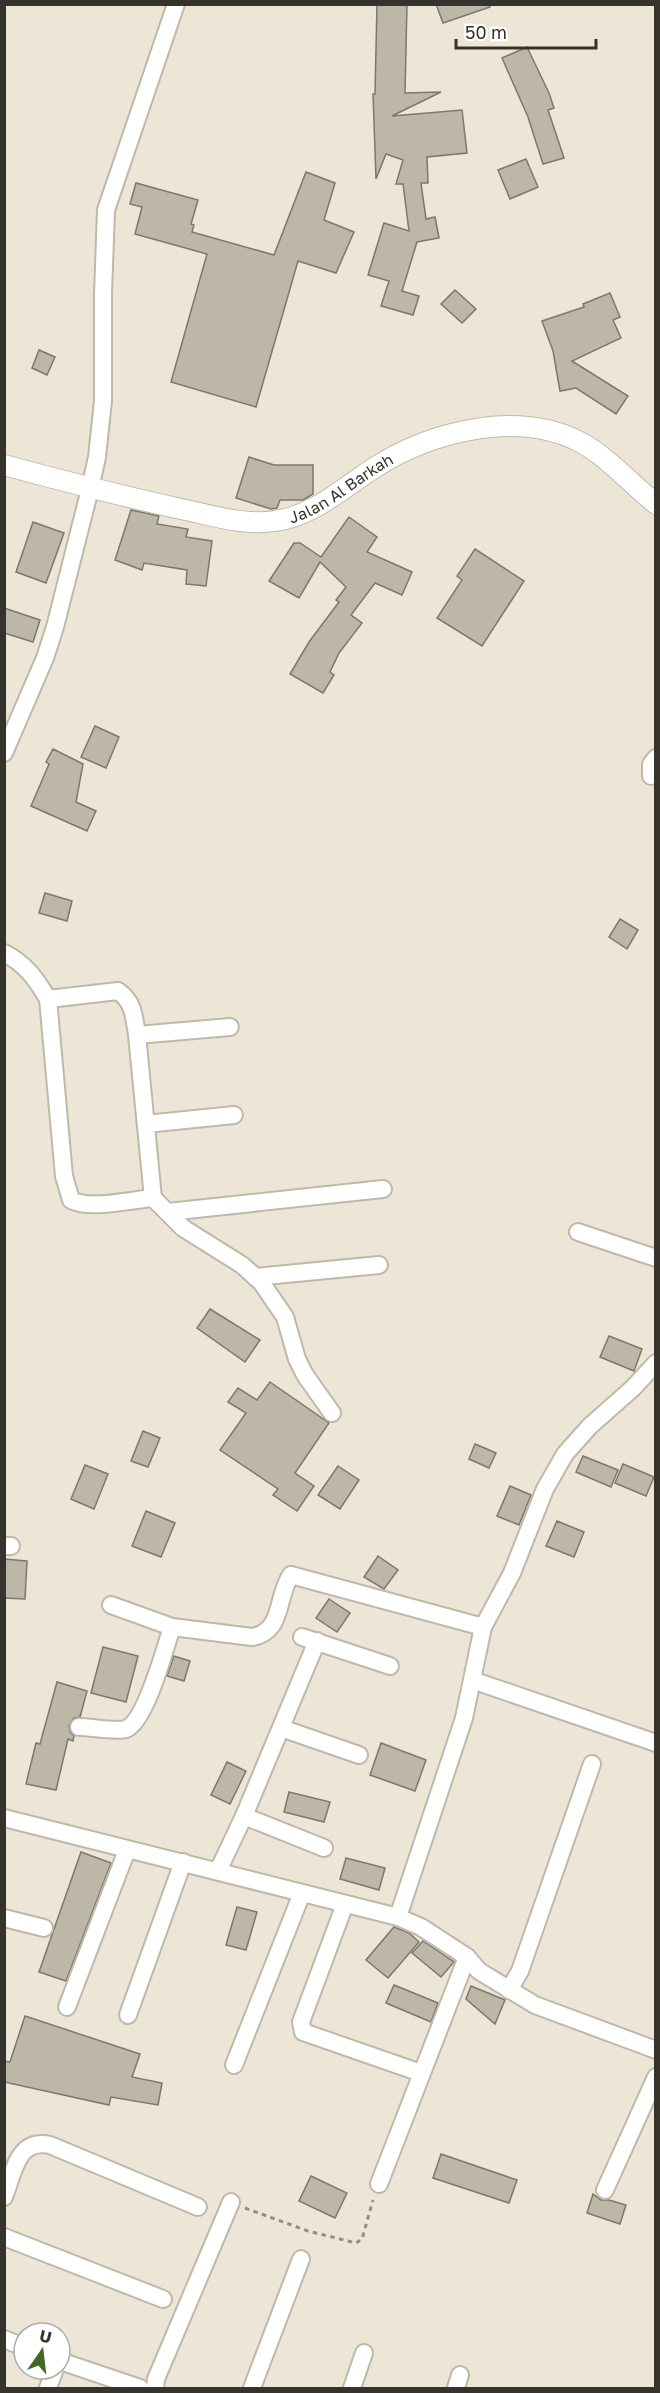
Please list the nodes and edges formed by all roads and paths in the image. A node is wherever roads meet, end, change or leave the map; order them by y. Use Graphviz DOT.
graph roads {
  1 [pos="177,4"];
  2 [pos="4,465"];
  3 [pos="90,489"];
  4 [pos="656,504"];
  5 [pos="4,753"];
  6 [pos="656,758"];
  7 [pos="651,776"];
  8 [pos="4,953"];
  9 [pos="48,999"];
  10 [pos="230,1027"];
  11 [pos="137,1035"];
  12 [pos="234,1114"];
  13 [pos="146,1124"];
  14 [pos="383,1190"];
  15 [pos="153,1198"];
  16 [pos="168,1212"];
  17 [pos="578,1232"];
  18 [pos="656,1258"];
  19 [pos="379,1265"];
  20 [pos="255,1277"];
  21 [pos="656,1363"];
  22 [pos="332,1413"];
  23 [pos="111,1605"];
  24 [pos="172,1627"];
  25 [pos="483,1627"];
  26 [pos="390,1666"];
  27 [pos="472,1680"];
  28 [pos="79,1727"];
  29 [pos="281,1728"];
  30 [pos="656,1743"];
  31 [pos="359,1755"];
  32 [pos="592,1764"];
  33 [pos="244,1816"];
  34 [pos="4,1818"];
  35 [pos="324,1848"];
  36 [pos="127,1850"];
  37 [pos="183,1862"];
  38 [pos="218,1871"];
  39 [pos="302,1893"];
  40 [pos="345,1904"];
  41 [pos="398,1917"];
  42 [pos="4,1918"];
  43 [pos="44,1928"];
  44 [pos="466,1957"];
  45 [pos="509,1990"];
  46 [pos="67,2007"];
  47 [pos="128,2016"];
  48 [pos="656,2050"];
  49 [pos="234,2065"];
  50 [pos="421,2073"];
  51 [pos="656,2077"];
  52 [pos="379,2184"];
  53 [pos="605,2190"];
  54 [pos="4,2197"];
  55 [pos="231,2202"];
  56 [pos="198,2207"];
  57 [pos="4,2237"];
  58 [pos="301,2259"];
  59 [pos="163,2299"];
  60 [pos="364,2353"];
  61 [pos="72,2365"];
  62 [pos="153,2385"];
  63 [pos="140,2388"];
  64 [pos="252,2388"];
  65 [pos="352,2388"];
  1 -- 3 [label="street"];
  2 -- 3 [label="street, Jalan Al Barkah"];
  3 -- 4 [label="street, Jalan Al Barkah"];
  3 -- 5 [label="street"];
  6 -- 7 [label="street"];
  8 -- 9 [label="street"];
  9 -- 11 [label="street"];
  9 -- 15 [label="street"];
  10 -- 11 [label="street"];
  11 -- 13 [label="street"];
  12 -- 13 [label="street"];
  13 -- 15 [label="street"];
  14 -- 16 [label="street"];
  15 -- 16 [label="street"];
  16 -- 20 [label="street"];
  17 -- 18 [label="street"];
  19 -- 20 [label="street"];
  20 -- 22 [label="street"];
  21 -- 25 [label="street"];
  23 -- 24 [label="street"];
  24 -- 25 [label="street"];
  24 -- 28 [label="street"];
  25 -- 27 [label="street"];
  26 -- 29 [label="street"];
  27 -- 30 [label="street"];
  27 -- 41 [label="street"];
  29 -- 31 [label="street"];
  29 -- 33 [label="street"];
  32 -- 45 [label="street"];
  33 -- 35 [label="street"];
  33 -- 38 [label="street"];
  34 -- 36 [label="street"];
  36 -- 37 [label="street"];
  36 -- 46 [label="street"];
  37 -- 38 [label="street"];
  37 -- 47 [label="street"];
  38 -- 39 [label="street"];
  39 -- 40 [label="street"];
  39 -- 49 [label="street"];
  40 -- 41 [label="street"];
  40 -- 50 [label="street"];
  41 -- 44 [label="street"];
  42 -- 43 [label="street"];
  44 -- 45 [label="street"];
  44 -- 50 [label="street"];
  45 -- 48 [label="street"];
  50 -- 52 [label="street"];
  51 -- 53 [label="street"];
  52 -- 55 [label="path"];
  54 -- 56 [label="street"];
  55 -- 62 [label="street"];
  57 -- 59 [label="street"];
  58 -- 64 [label="street"];
  60 -- 65 [label="street"];
  61 -- 63 [label="street"];
}
